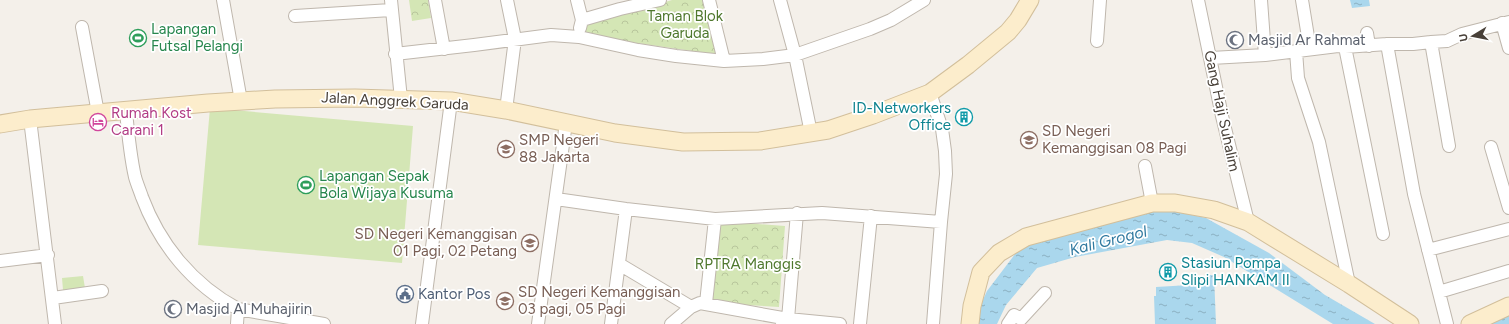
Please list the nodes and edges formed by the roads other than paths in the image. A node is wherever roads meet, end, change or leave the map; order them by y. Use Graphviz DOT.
graph roads {
  1 [pos="223,0"];
  2 [pos="435,0"];
  3 [pos="508,0"];
  4 [pos="577,0"];
  5 [pos="660,0"];
  6 [pos="709,0"];
  7 [pos="780,0"];
  8 [pos="924,0"];
  9 [pos="1030,0"];
  10 [pos="1100,0"];
  11 [pos="1198,0"];
  12 [pos="1261,0"];
  13 [pos="1302,0"];
  14 [pos="643,2"];
  15 [pos="391,5"];
  16 [pos="295,16"];
  17 [pos="582,20"];
  18 [pos="1506,22"];
  19 [pos="82,27"];
  20 [pos="1367,33"];
  21 [pos="579,37"];
  22 [pos="515,39"];
  23 [pos="1097,41"];
  24 [pos="1431,42"];
  25 [pos="1387,44"];
  26 [pos="1369,46"];
  27 [pos="1345,47"];
  28 [pos="1509,48"];
  29 [pos="444,49"];
  30 [pos="1310,49"];
  31 [pos="1296,51"];
  32 [pos="395,54"];
  33 [pos="1265,54"];
  34 [pos="795,55"];
  35 [pos="1211,58"];
  36 [pos="724,61"];
  37 [pos="930,92"];
  38 [pos="401,99"];
  39 [pos="241,101"];
  40 [pos="451,101"];
  41 [pos="506,110"];
  42 [pos="126,111"];
  43 [pos="98,113"];
  44 [pos="30,119"];
  45 [pos="566,123"];
  46 [pos="0,124"];
  47 [pos="811,133"];
  48 [pos="1449,146"];
  49 [pos="1490,147"];
  50 [pos="1145,166"];
  51 [pos="556,199"];
  52 [pos="1152,203"];
  53 [pos="1509,208"];
  54 [pos="626,209"];
  55 [pos="797,213"];
  56 [pos="871,216"];
  57 [pos="715,219"];
  58 [pos="941,222"];
  59 [pos="1248,222"];
  60 [pos="1509,229"];
  61 [pos="1383,234"];
  62 [pos="1428,250"];
  63 [pos="48,255"];
  64 [pos="0,261"];
  65 [pos="619,264"];
  66 [pos="1509,271"];
  67 [pos="1349,284"];
  68 [pos="102,291"];
  69 [pos="1439,292"];
  70 [pos="1045,293"];
  71 [pos="53,298"];
  72 [pos="706,303"];
  73 [pos="691,306"];
  74 [pos="1509,306"];
  75 [pos="238,308"];
  76 [pos="288,321"];
  77 [pos="785,322"];
  78 [pos="55,324"];
  79 [pos="237,324"];
  80 [pos="324,324"];
  81 [pos="422,324"];
  82 [pos="538,324"];
  83 [pos="611,324"];
  84 [pos="671,324"];
  85 [pos="840,324"];
  86 [pos="860,324"];
  87 [pos="933,324"];
  88 [pos="970,324"];
  89 [pos="1008,324"];
  90 [pos="1410,324"];
  91 [pos="1447,324"];
  92 [pos="1470,324"];
  1 -- 39 [label="street"];
  2 -- 29 [label="street"];
  3 -- 22 [label="street"];
  4 -- 17 [label="street"];
  5 -- 14 [label="street"];
  6 -- 36 [label="street"];
  7 -- 34 [label="street"];
  8 -- 34 [label="street"];
  9 -- 37 [label="street, Jalan Anggrek Garuda"];
  10 -- 23 [label="street"];
  11 -- 35 [label="street, Gang Haji Suhalim"];
  12 -- 33 [label="street"];
  13 -- 30 [label="street"];
  14 -- 17 [label="street"];
  15 -- 16 [label="street"];
  15 -- 32 [label="street"];
  17 -- 21 [label="street"];
  18 -- 24 [label="street"];
  18 -- 28 [label="street"];
  19 -- 43 [label="street"];
  20 -- 26 [label="street"];
  21 -- 22 [label="street"];
  21 -- 36 [label="street"];
  22 -- 29 [label="street"];
  22 -- 41 [label="street"];
  24 -- 25 [label="street"];
  24 -- 48 [label="street"];
  25 -- 26 [label="street"];
  25 -- 62 [label="street"];
  26 -- 27 [label="street"];
  27 -- 30 [label="street"];
  27 -- 61 [label="street"];
  29 -- 32 [label="street"];
  30 -- 31 [label="street"];
  31 -- 33 [label="street"];
  31 -- 67 [label="street"];
  32 -- 38 [label="street"];
  33 -- 35 [label="street"];
  34 -- 36 [label="street"];
  34 -- 47 [label="street"];
  35 -- 59 [label="street, Gang Haji Suhalim"];
  37 -- 47 [label="street, Jalan Anggrek Garuda"];
  37 -- 58 [label="street"];
  38 -- 39 [label="street, Jalan Anggrek Garuda"];
  38 -- 40 [label="street, Jalan Anggrek Garuda"];
  39 -- 42 [label="street, Jalan Anggrek Garuda"];
  40 -- 41 [label="street, Jalan Anggrek Garuda"];
  40 -- 81 [label="street"];
  41 -- 45 [label="street, Jalan Anggrek Garuda"];
  42 -- 43 [label="street, Jalan Anggrek Garuda"];
  42 -- 75 [label="street"];
  43 -- 44 [label="street, Jalan Anggrek Garuda"];
  44 -- 46 [label="street, Jalan Anggrek Garuda"];
  44 -- 63 [label="street"];
  45 -- 47 [label="street, Jalan Anggrek Garuda"];
  45 -- 51 [label="street"];
  49 -- 53 [label="street"];
  50 -- 52 [label="street"];
  51 -- 54 [label="street"];
  51 -- 82 [label="street"];
  52 -- 59 [label="street"];
  52 -- 88 [label="street"];
  54 -- 57 [label="street"];
  54 -- 65 [label="street"];
  55 -- 56 [label="street"];
  55 -- 57 [label="street"];
  55 -- 77 [label="street"];
  56 -- 58 [label="street"];
  56 -- 86 [label="street"];
  57 -- 72 [label="street"];
  58 -- 87 [label="street"];
  59 -- 67 [label="street"];
  60 -- 62 [label="street"];
  62 -- 69 [label="street"];
  63 -- 64 [label="street"];
  63 -- 71 [label="street"];
  65 -- 73 [label="street"];
  65 -- 83 [label="street"];
  66 -- 69 [label="street"];
  67 -- 90 [label="street"];
  68 -- 71 [label="street"];
  69 -- 91 [label="street"];
  70 -- 89 [label="street"];
  71 -- 78 [label="street"];
  72 -- 73 [label="street"];
  72 -- 77 [label="street"];
  73 -- 84 [label="street"];
  74 -- 92 [label="street"];
  75 -- 76 [label="street"];
  75 -- 79 [label="street"];
  76 -- 80 [label="street"];
  77 -- 85 [label="street"];
}
